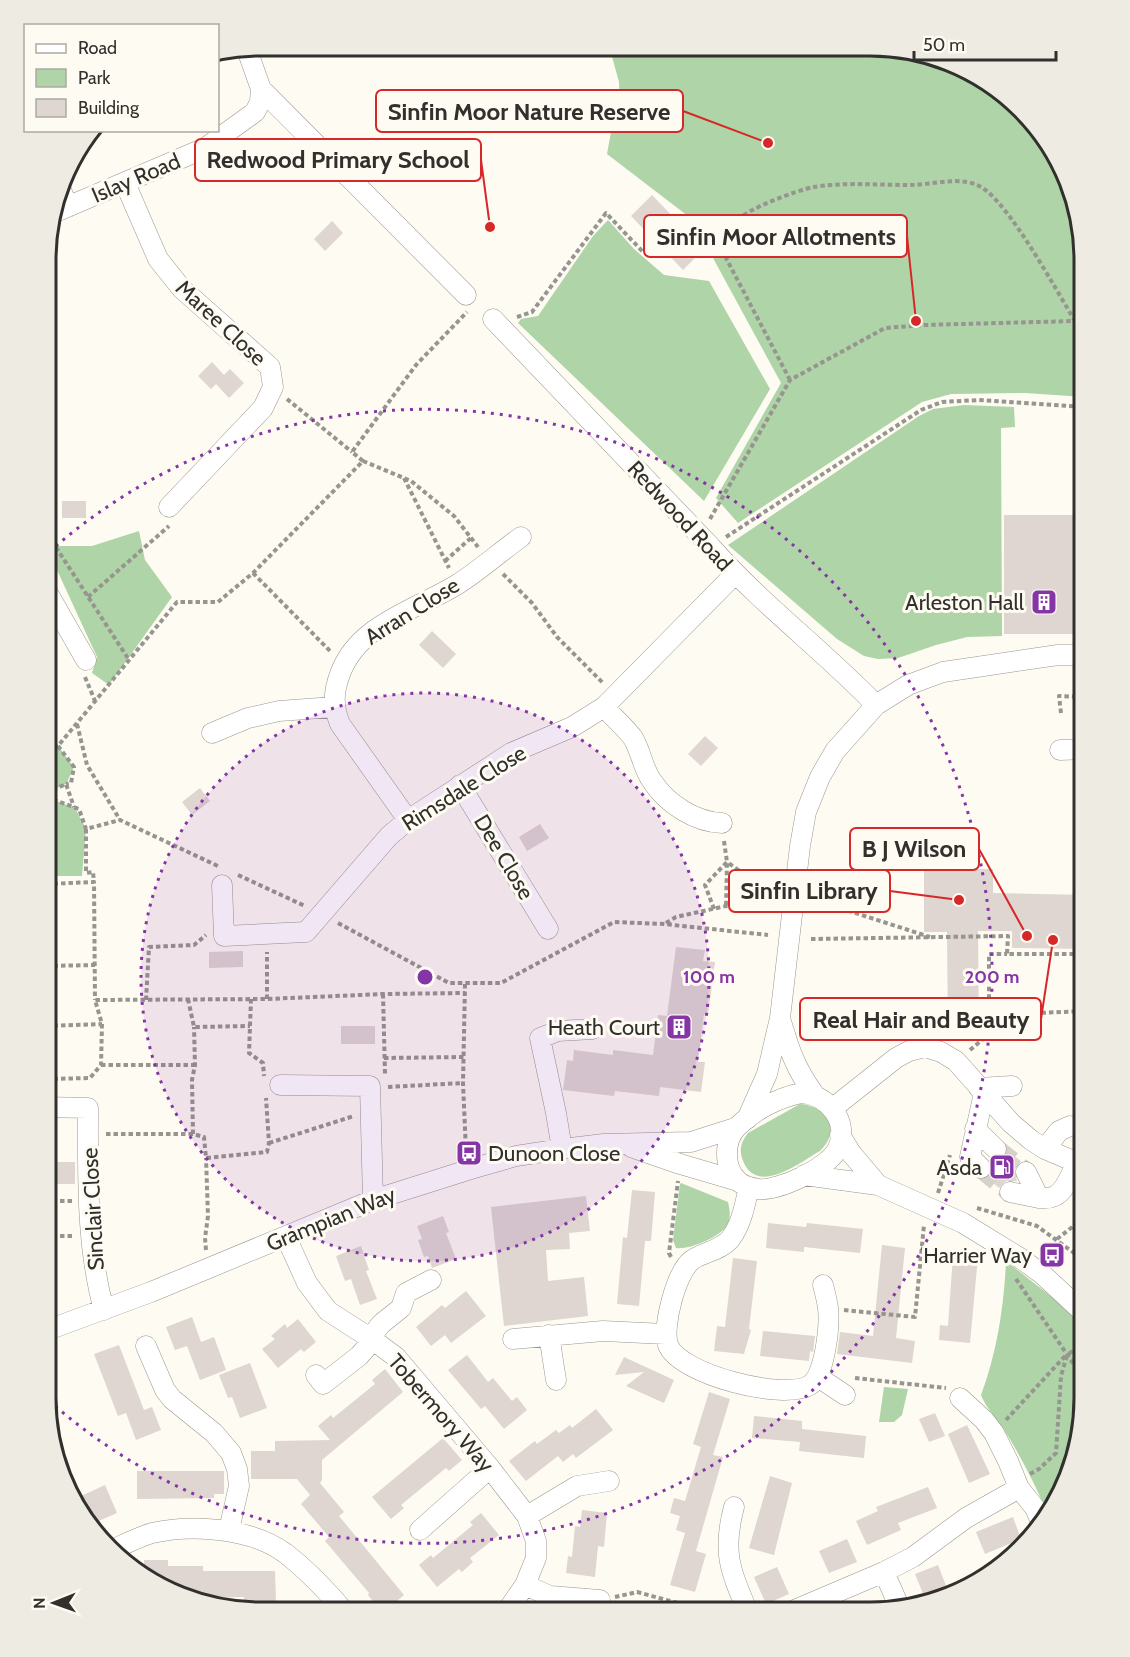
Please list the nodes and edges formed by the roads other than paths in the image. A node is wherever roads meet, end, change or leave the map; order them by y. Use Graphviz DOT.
graph roads {
  1 [pos="249,56"];
  2 [pos="261,89"];
  3 [pos="125,183"];
  4 [pos="64,202"];
  5 [pos="469,301"];
  6 [pos="501,323"];
  7 [pos="170,507"];
  8 [pos="521,537"];
  9 [pos="735,574"];
  10 [pos="56,608"];
  11 [pos="1074,655"];
  12 [pos="86,660"];
  13 [pos="610,701"];
  14 [pos="876,705"];
  15 [pos="334,707"];
  16 [pos="212,733"];
  17 [pos="1074,749"];
  18 [pos="1060,750"];
  19 [pos="460,785"];
  20 [pos="408,820"];
  21 [pos="722,823"];
  22 [pos="225,875"];
  23 [pos="548,928"];
  24 [pos="780,1018"];
  25 [pos="593,1029"];
  26 [pos="1012,1086"];
  27 [pos="271,1089"];
  28 [pos="981,1090"];
  29 [pos="814,1094"];
  30 [pos="56,1107"];
  31 [pos="833,1108"];
  32 [pos="741,1124"];
  33 [pos="1070,1126"];
  34 [pos="840,1135"];
  35 [pos="626,1145"];
  36 [pos="561,1149"];
  37 [pos="1045,1149"];
  38 [pos="988,1159"];
  39 [pos="1074,1161"];
  40 [pos="1074,1173"];
  41 [pos="804,1175"];
  42 [pos="1018,1182"];
  43 [pos="743,1184"];
  44 [pos="878,1185"];
  45 [pos="373,1200"];
  46 [pos="286,1238"];
  47 [pos="432,1280"];
  48 [pos="823,1285"];
  49 [pos="1074,1305"];
  50 [pos="104,1310"];
  51 [pos="56,1327"];
  52 [pos="666,1334"];
  53 [pos="549,1335"];
  54 [pos="372,1339"];
  55 [pos="513,1339"];
  56 [pos="146,1346"];
  57 [pos="316,1375"];
  58 [pos="821,1379"];
  59 [pos="556,1380"];
  60 [pos="845,1395"];
  61 [pos="960,1398"];
  62 [pos="490,1468"];
  63 [pos="609,1481"];
  64 [pos="1019,1488"];
  65 [pos="734,1507"];
  66 [pos="1038,1514"];
  67 [pos="527,1516"];
  68 [pos="229,1530"];
  69 [pos="420,1530"];
  70 [pos="120,1546"];
  71 [pos="884,1572"];
  72 [pos="525,1585"];
  73 [pos="600,1600"];
  74 [pos="896,1600"];
  75 [pos="336,1602"];
  76 [pos="513,1602"];
  77 [pos="744,1602"];
  78 [pos="814,1602"];
  1 -- 2 [label="street"];
  2 -- 3 [label="street, Islay Road"];
  2 -- 5 [label="street"];
  3 -- 4 [label="street, Islay Road"];
  3 -- 7 [label="street, Maree Close"];
  6 -- 9 [label="street, Redwood Road"];
  8 -- 15 [label="street, Arran Close"];
  9 -- 13 [label="street, Rimsdale Close"];
  9 -- 14 [label="street, Redwood Road"];
  10 -- 12 [label="street"];
  11 -- 14 [label="street"];
  13 -- 19 [label="street, Rimsdale Close"];
  13 -- 21 [label="street"];
  14 -- 24 [label="street"];
  15 -- 16 [label="street"];
  15 -- 20 [label="street"];
  17 -- 18 [label="street"];
  19 -- 20 [label="street, Rimsdale Close"];
  19 -- 23 [label="street, Dee Close"];
  20 -- 22 [label="street, Rimsdale Close"];
  24 -- 29 [label="street"];
  24 -- 32 [label="street"];
  25 -- 36 [label="street"];
  26 -- 28 [label="street"];
  27 -- 45 [label="street"];
  28 -- 31 [label="street"];
  28 -- 37 [label="street"];
  28 -- 38 [label="street"];
  29 -- 31 [label="street"];
  29 -- 32 [label="street"];
  30 -- 50 [label="street, Sinclair Close"];
  31 -- 34 [label="street"];
  32 -- 35 [label="street, Grampian Way"];
  32 -- 43 [label="street"];
  33 -- 37 [label="street"];
  34 -- 41 [label="street"];
  34 -- 44 [label="street"];
  35 -- 36 [label="street, Grampian Way"];
  35 -- 43 [label="street, Grampian Way"];
  36 -- 45 [label="street, Grampian Way"];
  37 -- 39 [label="street"];
  40 -- 42 [label="street"];
  41 -- 43 [label="street"];
  41 -- 44 [label="street"];
  43 -- 52 [label="street"];
  44 -- 49 [label="street"];
  45 -- 46 [label="street, Grampian Way"];
  46 -- 50 [label="street, Grampian Way"];
  46 -- 54 [label="street, Tobermory Way"];
  47 -- 54 [label="street"];
  48 -- 58 [label="street"];
  50 -- 51 [label="street, Grampian Way"];
  52 -- 53 [label="street"];
  52 -- 58 [label="street"];
  53 -- 55 [label="street"];
  53 -- 59 [label="street"];
  54 -- 57 [label="street"];
  54 -- 62 [label="street, Tobermory Way"];
  56 -- 68 [label="street"];
  58 -- 60 [label="street"];
  61 -- 64 [label="street"];
  62 -- 67 [label="street, Tobermory Way"];
  62 -- 69 [label="street"];
  63 -- 67 [label="street"];
  64 -- 66 [label="street"];
  64 -- 71 [label="street"];
  65 -- 77 [label="street"];
  67 -- 72 [label="street, Tobermory Way"];
  68 -- 70 [label="street"];
  68 -- 75 [label="street"];
  71 -- 74 [label="street"];
  71 -- 78 [label="street"];
  72 -- 73 [label="street"];
  72 -- 76 [label="street, Tobermory Way"];
}
